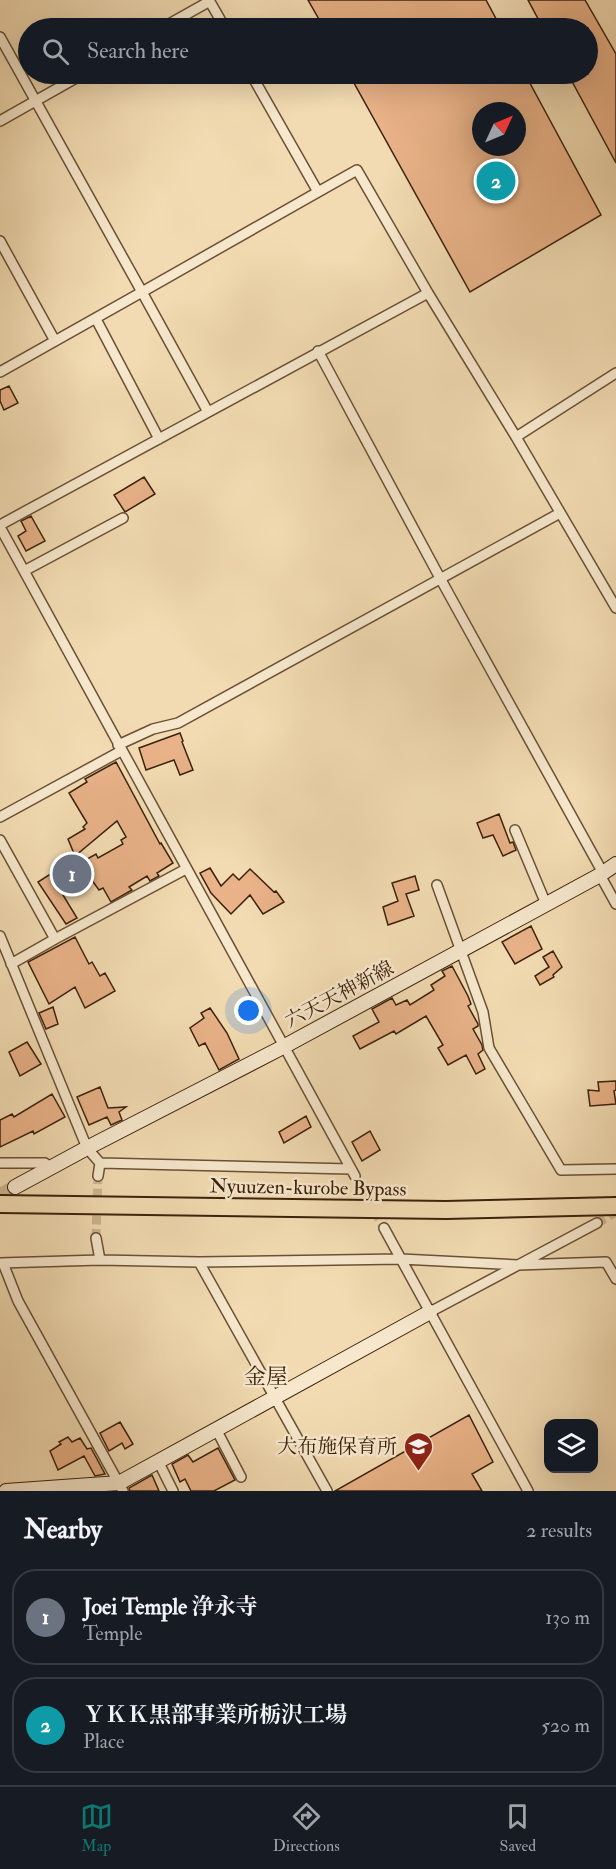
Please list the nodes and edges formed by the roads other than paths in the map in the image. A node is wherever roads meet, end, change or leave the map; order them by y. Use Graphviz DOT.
graph roads {
  1 [pos="209,0"];
  2 [pos="179,18"];
  3 [pos="219,18"];
  4 [pos="0,37"];
  5 [pos="18,69"];
  6 [pos="26,84"];
  7 [pos="66,84"];
  8 [pos="257,84"];
  9 [pos="36,101"];
  10 [pos="0,121"];
  11 [pos="318,192"];
  12 [pos="0,241"];
  13 [pos="142,292"];
  14 [pos="428,293"];
  15 [pos="96,318"];
  16 [pos="55,341"];
  17 [pos="318,351"];
  18 [pos="0,372"];
  19 [pos="616,373"];
  20 [pos="208,412"];
  21 [pos="516,436"];
  22 [pos="159,439"];
  23 [pos="560,513"];
  24 [pos="123,518"];
  25 [pos="0,526"];
  26 [pos="24,571"];
  27 [pos="440,578"];
  28 [pos="616,608"];
  29 [pos="120,748"];
  30 [pos="0,817"];
  31 [pos="515,830"];
  32 [pos="0,840"];
  33 [pos="616,864"];
  34 [pos="186,869"];
  35 [pos="601,874"];
  36 [pos="437,885"];
  37 [pos="546,904"];
  38 [pos="616,904"];
  39 [pos="0,936"];
  40 [pos="55,939"];
  41 [pos="460,951"];
  42 [pos="11,964"];
  43 [pos="283,1047"];
  44 [pos="87,1148"];
  45 [pos="0,1163"];
  46 [pos="100,1163"];
  47 [pos="50,1169"];
  48 [pos="616,1169"];
  49 [pos="98,1176"];
  50 [pos="15,1187"];
  51 [pos="0,1204"];
  52 [pos="616,1206"];
  53 [pos="597,1223"];
  54 [pos="384,1228"];
  55 [pos="96,1238"];
  56 [pos="401,1259"];
  57 [pos="100,1260"];
  58 [pos="199,1262"];
  59 [pos="1,1263"];
  60 [pos="518,1265"];
  61 [pos="616,1279"];
  62 [pos="430,1312"];
  63 [pos="275,1396"];
  64 [pos="216,1429"];
  65 [pos="158,1461"];
  66 [pos="241,1477"];
  67 [pos="121,1487"];
  68 [pos="6,1491"];
  69 [pos="173,1491"];
  70 [pos="327,1491"];
  71 [pos="528,1491"];
  1 -- 2 [label="street"];
  1 -- 3 [label="street"];
  4 -- 5 [label="street"];
  6 -- 9 [label="street"];
  7 -- 9 [label="street"];
  8 -- 11 [label="street"];
  9 -- 10 [label="street"];
  9 -- 13 [label="street"];
  11 -- 13 [label="street"];
  11 -- 14 [label="street"];
  12 -- 16 [label="street"];
  13 -- 15 [label="street"];
  13 -- 20 [label="street"];
  14 -- 17 [label="street"];
  14 -- 21 [label="street"];
  15 -- 16 [label="street"];
  15 -- 22 [label="street"];
  16 -- 18 [label="street"];
  17 -- 20 [label="street"];
  17 -- 27 [label="street"];
  19 -- 21 [label="street"];
  20 -- 22 [label="street"];
  21 -- 23 [label="street"];
  22 -- 25 [label="street"];
  23 -- 27 [label="street"];
  23 -- 28 [label="street"];
  24 -- 26 [label="street"];
  25 -- 26 [label="street"];
  26 -- 29 [label="street"];
  27 -- 29 [label="street"];
  27 -- 35 [label="street"];
  29 -- 30 [label="street"];
  29 -- 34 [label="street"];
  31 -- 37 [label="street"];
  32 -- 40 [label="street"];
  33 -- 35 [label="main road, 六天天神新線"];
  34 -- 40 [label="street"];
  34 -- 43 [label="street"];
  35 -- 37 [label="main road, 六天天神新線"];
  35 -- 38 [label="street"];
  36 -- 41 [label="street"];
  37 -- 41 [label="main road, 六天天神新線"];
  39 -- 42 [label="street"];
  40 -- 42 [label="street"];
  41 -- 43 [label="main road, 六天天神新線"];
  41 -- 48 [label="street"];
  42 -- 44 [label="street"];
  43 -- 44 [label="main road, 六天天神新線"];
  43 -- 46 [label="street"];
  44 -- 46 [label="street"];
  44 -- 47 [label="main road, 六天天神新線"];
  45 -- 47 [label="street"];
  46 -- 49 [label="street"];
  47 -- 50 [label="main road, 六天天神新線"];
  51 -- 52 [label="highway, Nyuuzen-kurobe Bypass"];
  53 -- 60 [label="street"];
  54 -- 56 [label="street"];
  55 -- 57 [label="street"];
  56 -- 58 [label="street"];
  56 -- 60 [label="street"];
  56 -- 62 [label="street"];
  57 -- 58 [label="street"];
  57 -- 59 [label="street"];
  58 -- 63 [label="street"];
  59 -- 67 [label="street"];
  60 -- 61 [label="street"];
  60 -- 62 [label="street"];
  62 -- 63 [label="main road"];
  62 -- 71 [label="street"];
  63 -- 64 [label="main road"];
  63 -- 70 [label="street"];
  64 -- 65 [label="main road"];
  64 -- 66 [label="street"];
  65 -- 67 [label="main road"];
  65 -- 69 [label="street"];
  67 -- 68 [label="main road"];
}
